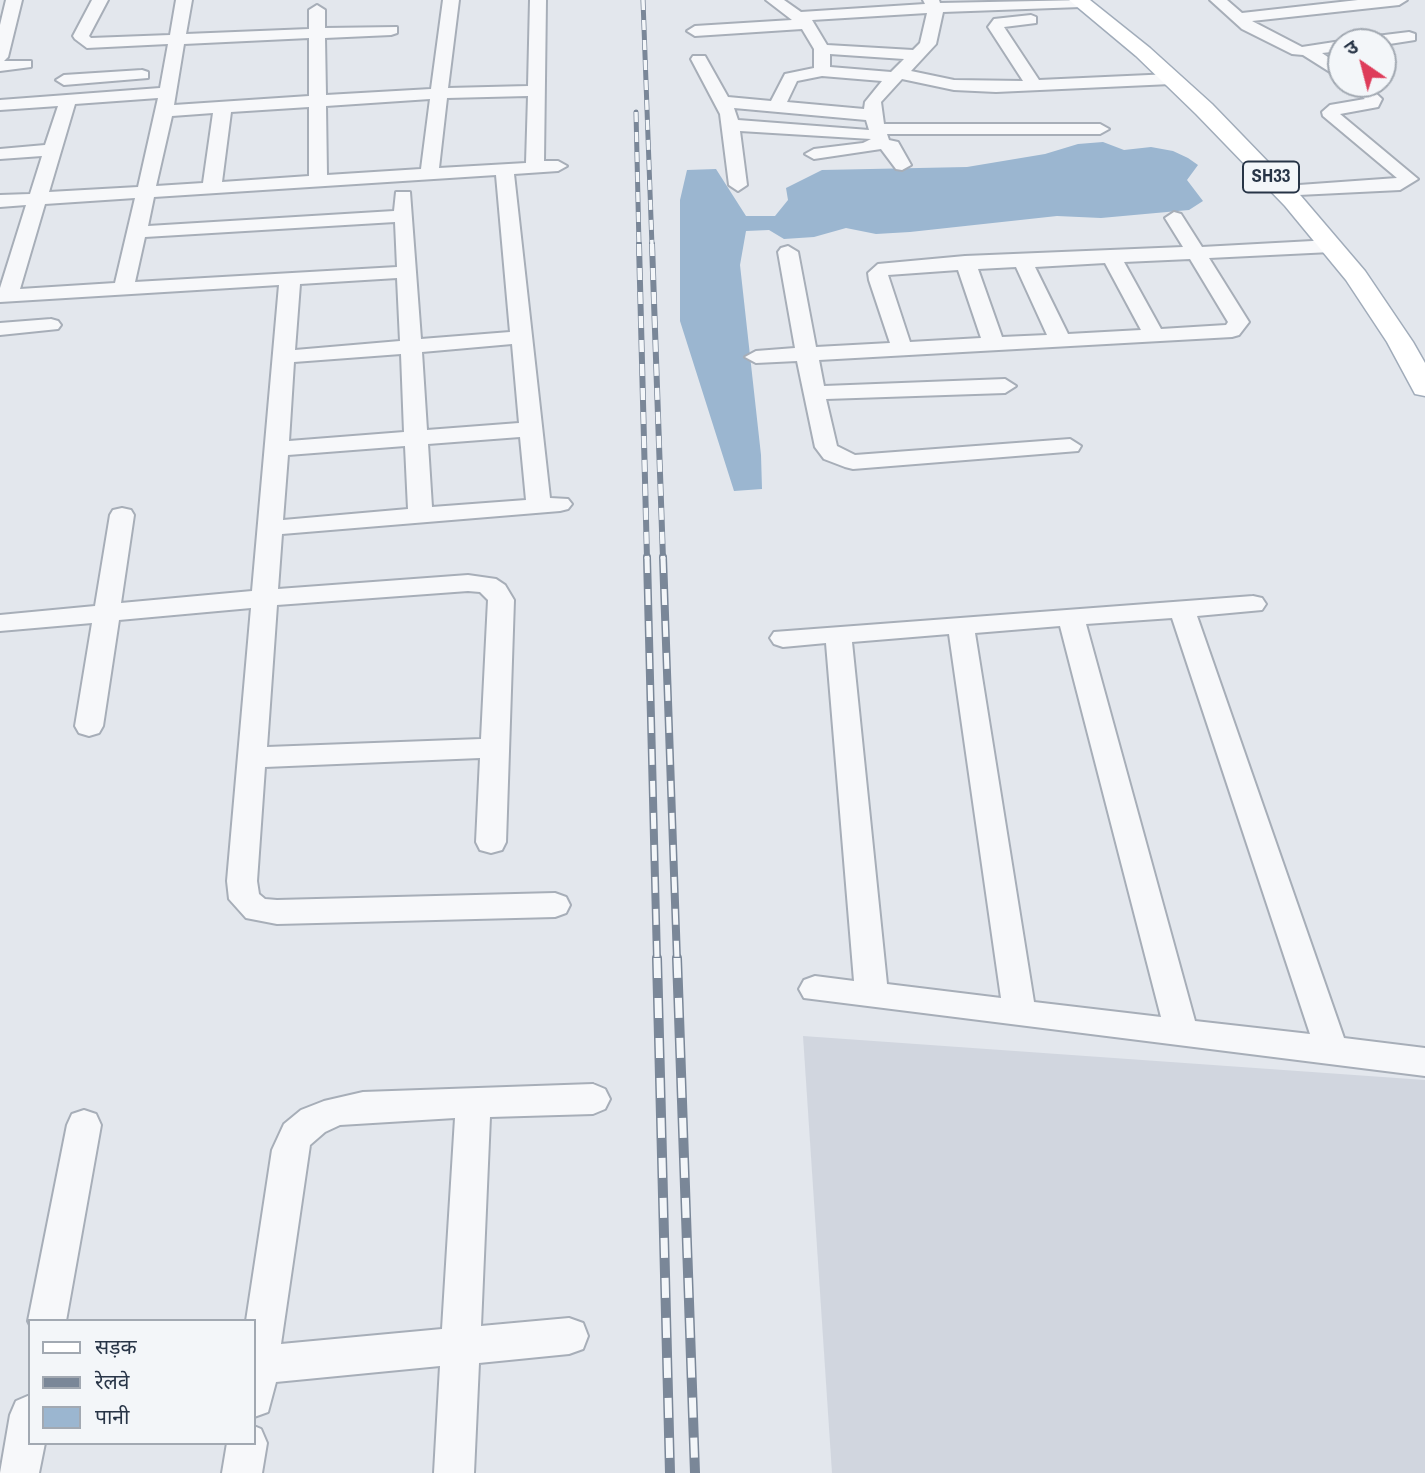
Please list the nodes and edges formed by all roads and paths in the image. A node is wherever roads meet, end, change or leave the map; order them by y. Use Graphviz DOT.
graph roads {
  1 [pos="14,0"];
  2 [pos="100,0"];
  3 [pos="184,0"];
  4 [pos="451,0"];
  5 [pos="538,0"];
  6 [pos="774,0"];
  7 [pos="1218,0"];
  8 [pos="1399,0"];
  9 [pos="933,5"];
  10 [pos="1085,6"];
  11 [pos="317,10"];
  12 [pos="1237,18"];
  13 [pos="804,21"];
  14 [pos="391,30"];
  15 [pos="695,31"];
  16 [pos="317,34"];
  17 [pos="1409,37"];
  18 [pos="1397,38"];
  19 [pos="177,41"];
  20 [pos="1327,48"];
  21 [pos="822,49"];
  22 [pos="1303,51"];
  23 [pos="1268,54"];
  24 [pos="917,55"];
  25 [pos="0,57"];
  26 [pos="699,59"];
  27 [pos="25,64"];
  28 [pos="0,66"];
  29 [pos="1327,66"];
  30 [pos="822,71"];
  31 [pos="171,73"];
  32 [pos="896,75"];
  33 [pos="1171,79"];
  34 [pos="64,80"];
  35 [pos="1034,85"];
  36 [pos="536,91"];
  37 [pos="167,92"];
  38 [pos="440,93"];
  39 [pos="1373,98"];
  40 [pos="68,100"];
  41 [pos="318,100"];
  42 [pos="723,102"];
  43 [pos="0,105"];
  44 [pos="223,105"];
  45 [pos="776,107"];
  46 [pos="164,111"];
  47 [pos="731,125"];
  48 [pos="1100,129"];
  49 [pos="878,131"];
  50 [pos="52,150"];
  51 [pos="0,154"];
  52 [pos="814,154"];
  53 [pos="902,165"];
  54 [pos="558,166"];
  55 [pos="535,167"];
  56 [pos="504,169"];
  57 [pos="429,174"];
  58 [pos="318,181"];
  59 [pos="738,185"];
  60 [pos="212,187"];
  61 [pos="146,192"];
  62 [pos="1412,197"];
  63 [pos="1290,198"];
  64 [pos="36,199"];
  65 [pos="0,201"];
  66 [pos="1174,218"];
  67 [pos="137,233"];
  68 [pos="1331,246"];
  69 [pos="788,252"];
  70 [pos="1197,252"];
  71 [pos="1111,256"];
  72 [pos="1022,260"];
  73 [pos="965,262"];
  74 [pos="406,272"];
  75 [pos="290,280"];
  76 [pos="124,287"];
  77 [pos="4,295"];
  78 [pos="51,325"];
  79 [pos="0,329"];
  80 [pos="1155,336"];
  81 [pos="522,337"];
  82 [pos="1061,341"];
  83 [pos="995,344"];
  84 [pos="411,346"];
  85 [pos="902,349"];
  86 [pos="806,354"];
  87 [pos="283,357"];
  88 [pos="756,357"];
  89 [pos="1005,386"];
  90 [pos="1425,388"];
  91 [pos="814,393"];
  92 [pos="531,429"];
  93 [pos="416,438"];
  94 [pos="1070,446"];
  95 [pos="277,449"];
  96 [pos="122,515"];
  97 [pos="420,516"];
  98 [pos="271,528"];
  99 [pos="267,598"];
  100 [pos="1252,604"];
  101 [pos="1182,609"];
  102 [pos="107,613"];
  103 [pos="1071,617"];
  104 [pos="0,623"];
  105 [pos="961,625"];
  106 [pos="838,634"];
  107 [pos="783,638"];
  108 [pos="89,726"];
  109 [pos="495,748"];
  110 [pos="253,758"];
  111 [pos="491,842"];
  112 [pos="555,905"];
  113 [pos="815,989"];
  114 [pos="872,996"];
  115 [pos="1020,1014"];
  116 [pos="1182,1033"];
  117 [pos="1332,1051"];
  118 [pos="1425,1062"];
  119 [pos="593,1100"];
  120 [pos="473,1104"];
  121 [pos="84,1125"];
  122 [pos="47,1319"];
  123 [pos="569,1336"];
  124 [pos="462,1346"];
  125 [pos="256,1376"];
  126 [pos="28,1426"];
  127 [pos="247,1445"];
  128 [pos="19,1473"];
  129 [pos="242,1473"];
  130 [pos="454,1473"];
  1 -- 25 [label="street"];
  2 -- 19 [label="street"];
  3 -- 19 [label="street"];
  4 -- 38 [label="street"];
  5 -- 36 [label="street"];
  6 -- 13 [label="street"];
  7 -- 12 [label="street"];
  8 -- 12 [label="street"];
  9 -- 10 [label="street"];
  9 -- 13 [label="street"];
  9 -- 24 [label="street"];
  10 -- 33 [label="main road, SH33"];
  10 -- 35 [label="street"];
  11 -- 16 [label="street"];
  12 -- 22 [label="street"];
  13 -- 15 [label="street"];
  13 -- 21 [label="street"];
  14 -- 16 [label="street"];
  16 -- 19 [label="street"];
  16 -- 41 [label="street"];
  17 -- 18 [label="street"];
  19 -- 31 [label="street"];
  20 -- 22 [label="street"];
  21 -- 24 [label="street"];
  21 -- 30 [label="street"];
  22 -- 23 [label="street"];
  22 -- 29 [label="street"];
  24 -- 32 [label="street"];
  26 -- 42 [label="street"];
  27 -- 28 [label="street"];
  30 -- 32 [label="street"];
  30 -- 45 [label="street"];
  31 -- 34 [label="street"];
  31 -- 37 [label="street"];
  32 -- 35 [label="street"];
  32 -- 49 [label="street"];
  33 -- 35 [label="street"];
  33 -- 63 [label="main road, SH33"];
  36 -- 38 [label="street"];
  36 -- 55 [label="street"];
  37 -- 40 [label="street"];
  37 -- 46 [label="street"];
  38 -- 41 [label="street"];
  38 -- 57 [label="street"];
  39 -- 63 [label="street"];
  40 -- 43 [label="street"];
  40 -- 50 [label="street"];
  41 -- 44 [label="street"];
  41 -- 58 [label="street"];
  42 -- 45 [label="street"];
  42 -- 47 [label="street"];
  44 -- 46 [label="street"];
  44 -- 60 [label="street"];
  45 -- 49 [label="street"];
  46 -- 61 [label="street"];
  47 -- 49 [label="street"];
  47 -- 59 [label="street"];
  48 -- 49 [label="street"];
  49 -- 52 [label="street"];
  49 -- 53 [label="street"];
  50 -- 51 [label="street"];
  50 -- 64 [label="street"];
  54 -- 55 [label="street"];
  55 -- 56 [label="street"];
  56 -- 57 [label="street"];
  56 -- 81 [label="street"];
  57 -- 58 [label="street"];
  58 -- 60 [label="street"];
  60 -- 61 [label="street"];
  61 -- 64 [label="street"];
  61 -- 67 [label="street"];
  62 -- 63 [label="street"];
  63 -- 68 [label="main road, SH33"];
  64 -- 65 [label="street"];
  64 -- 77 [label="street"];
  66 -- 70 [label="street"];
  67 -- 74 [label="street"];
  67 -- 76 [label="street"];
  68 -- 70 [label="street"];
  68 -- 90 [label="main road, SH33"];
  69 -- 86 [label="street"];
  70 -- 71 [label="street"];
  70 -- 80 [label="street"];
  71 -- 72 [label="street"];
  71 -- 80 [label="street"];
  72 -- 73 [label="street"];
  72 -- 82 [label="street"];
  73 -- 83 [label="street"];
  73 -- 85 [label="street"];
  74 -- 75 [label="street"];
  74 -- 84 [label="street"];
  75 -- 76 [label="street"];
  75 -- 87 [label="street"];
  76 -- 77 [label="street"];
  78 -- 79 [label="street"];
  80 -- 82 [label="street"];
  81 -- 84 [label="street"];
  81 -- 92 [label="street"];
  82 -- 83 [label="street"];
  83 -- 85 [label="street"];
  84 -- 87 [label="street"];
  84 -- 93 [label="street"];
  85 -- 86 [label="street"];
  86 -- 88 [label="street"];
  86 -- 91 [label="street"];
  87 -- 95 [label="street"];
  89 -- 91 [label="street"];
  91 -- 94 [label="street"];
  92 -- 93 [label="street"];
  92 -- 97 [label="street"];
  93 -- 95 [label="street"];
  93 -- 97 [label="street"];
  95 -- 98 [label="street"];
  96 -- 102 [label="street"];
  97 -- 98 [label="street"];
  98 -- 99 [label="street"];
  99 -- 102 [label="street"];
  99 -- 109 [label="street"];
  99 -- 110 [label="street"];
  100 -- 101 [label="street"];
  101 -- 103 [label="street"];
  101 -- 117 [label="street"];
  102 -- 104 [label="street"];
  102 -- 108 [label="street"];
  103 -- 105 [label="street"];
  103 -- 116 [label="street"];
  105 -- 106 [label="street"];
  105 -- 115 [label="street"];
  106 -- 107 [label="street"];
  106 -- 114 [label="street"];
  109 -- 110 [label="street"];
  109 -- 111 [label="street"];
  110 -- 112 [label="street"];
  113 -- 114 [label="street"];
  114 -- 115 [label="street"];
  115 -- 116 [label="street"];
  116 -- 117 [label="street"];
  117 -- 118 [label="street"];
  119 -- 120 [label="street"];
  120 -- 124 [label="street"];
  120 -- 125 [label="street"];
  121 -- 122 [label="street"];
  123 -- 124 [label="street"];
  124 -- 125 [label="street"];
  124 -- 130 [label="street"];
  126 -- 128 [label="street"];
  127 -- 129 [label="street"];
}
